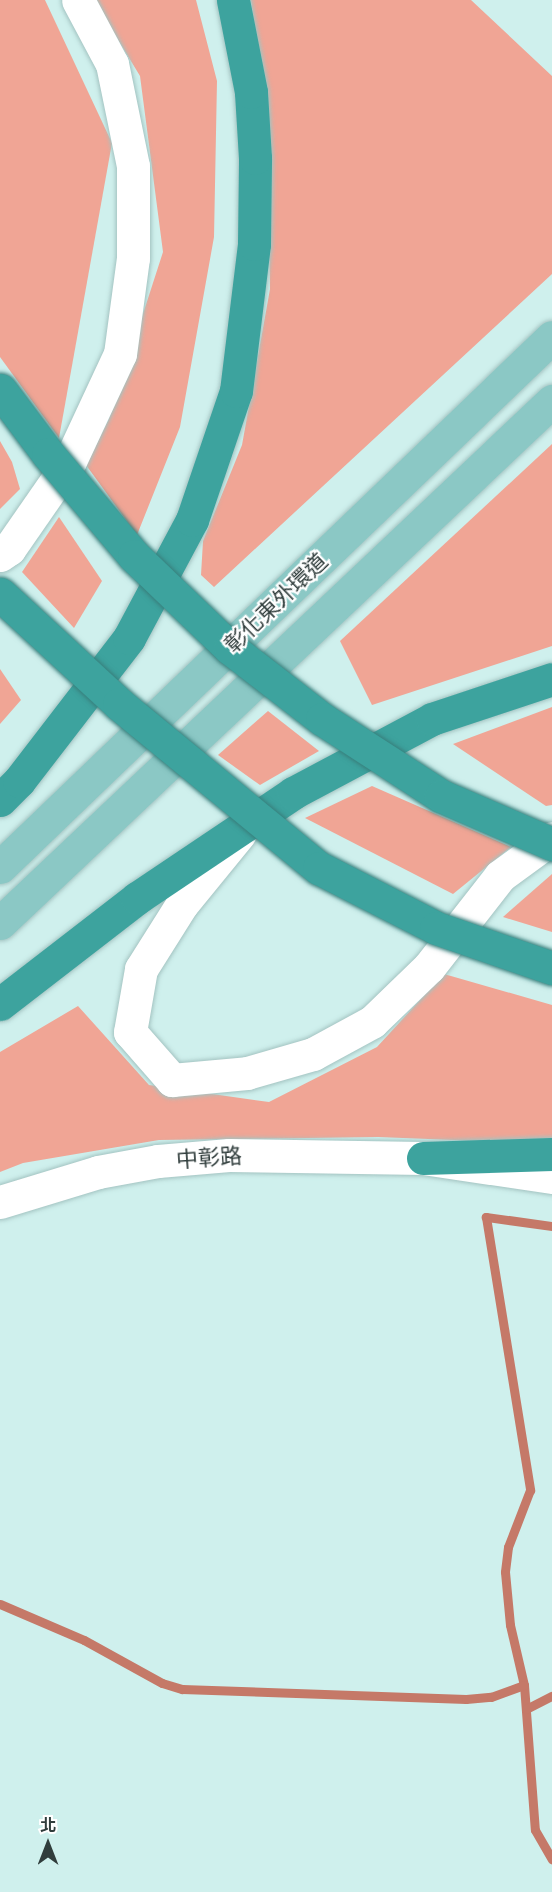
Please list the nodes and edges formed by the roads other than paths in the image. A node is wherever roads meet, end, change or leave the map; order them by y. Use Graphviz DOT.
graph roads {
  1 [pos="78,0"];
  2 [pos="233,0"];
  3 [pos="552,337"];
  4 [pos="0,390"];
  5 [pos="552,401"];
  6 [pos="0,555"];
  7 [pos="0,594"];
  8 [pos="552,679"];
  9 [pos="0,800"];
  10 [pos="246,825"];
  11 [pos="552,838"];
  12 [pos="552,844"];
  13 [pos="0,867"];
  14 [pos="0,923"];
  15 [pos="552,968"];
  16 [pos="0,1004"];
  17 [pos="552,1154"];
  18 [pos="423,1158"];
  19 [pos="552,1177"];
  20 [pos="0,1202"];
  1 -- 6 [label="street"];
  2 -- 9 [label="highway"];
  3 -- 13 [label="main road, 彰化東外環道"];
  4 -- 12 [label="highway, bridge"];
  5 -- 14 [label="main road, 彰化東外環道"];
  7 -- 15 [label="highway, bridge"];
  8 -- 10 [label="highway"];
  10 -- 11 [label="street"];
  10 -- 16 [label="highway"];
  17 -- 18 [label="highway"];
  18 -- 19 [label="street, 中彰路"];
  18 -- 20 [label="street, 中彰路"];
}
